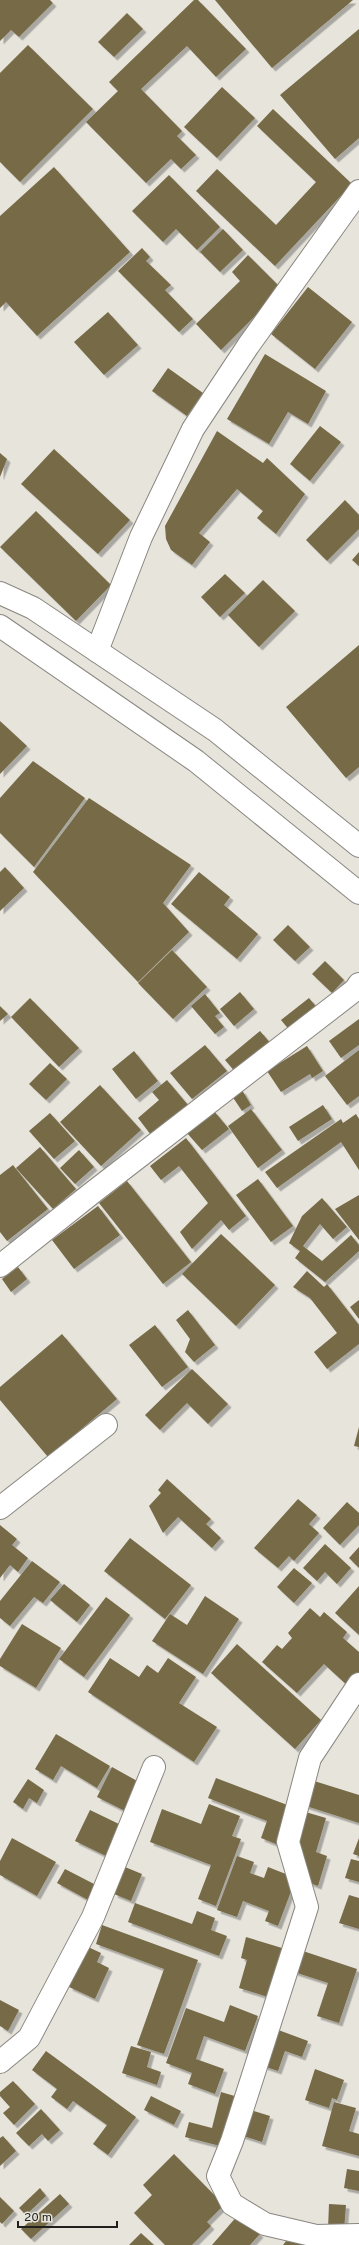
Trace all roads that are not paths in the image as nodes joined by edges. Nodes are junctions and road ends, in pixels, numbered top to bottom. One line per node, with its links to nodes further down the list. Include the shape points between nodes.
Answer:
1 (359, 191): 4 (street, via 248,346 193,429 141,537)
2 (0, 593): 4 (street, via 33,608)
3 (0, 626): 6 (street, via 196,761)
4 (97, 651): 5 (street, via 215,730)
5 (359, 846)
6 (359, 893)
7 (359, 984): 8 (street, via 355,990)
8 (0, 1266)
9 (106, 1425): 10 (street)
10 (0, 1508)
11 (359, 1684): 14 (street, via 310,1758 288,1842 307,1907 232,2141 218,2176 232,2204 265,2224 316,2236)
12 (154, 1767): 13 (street, via 93,1917 30,2038)
13 (0, 2062)
14 (359, 2235)

